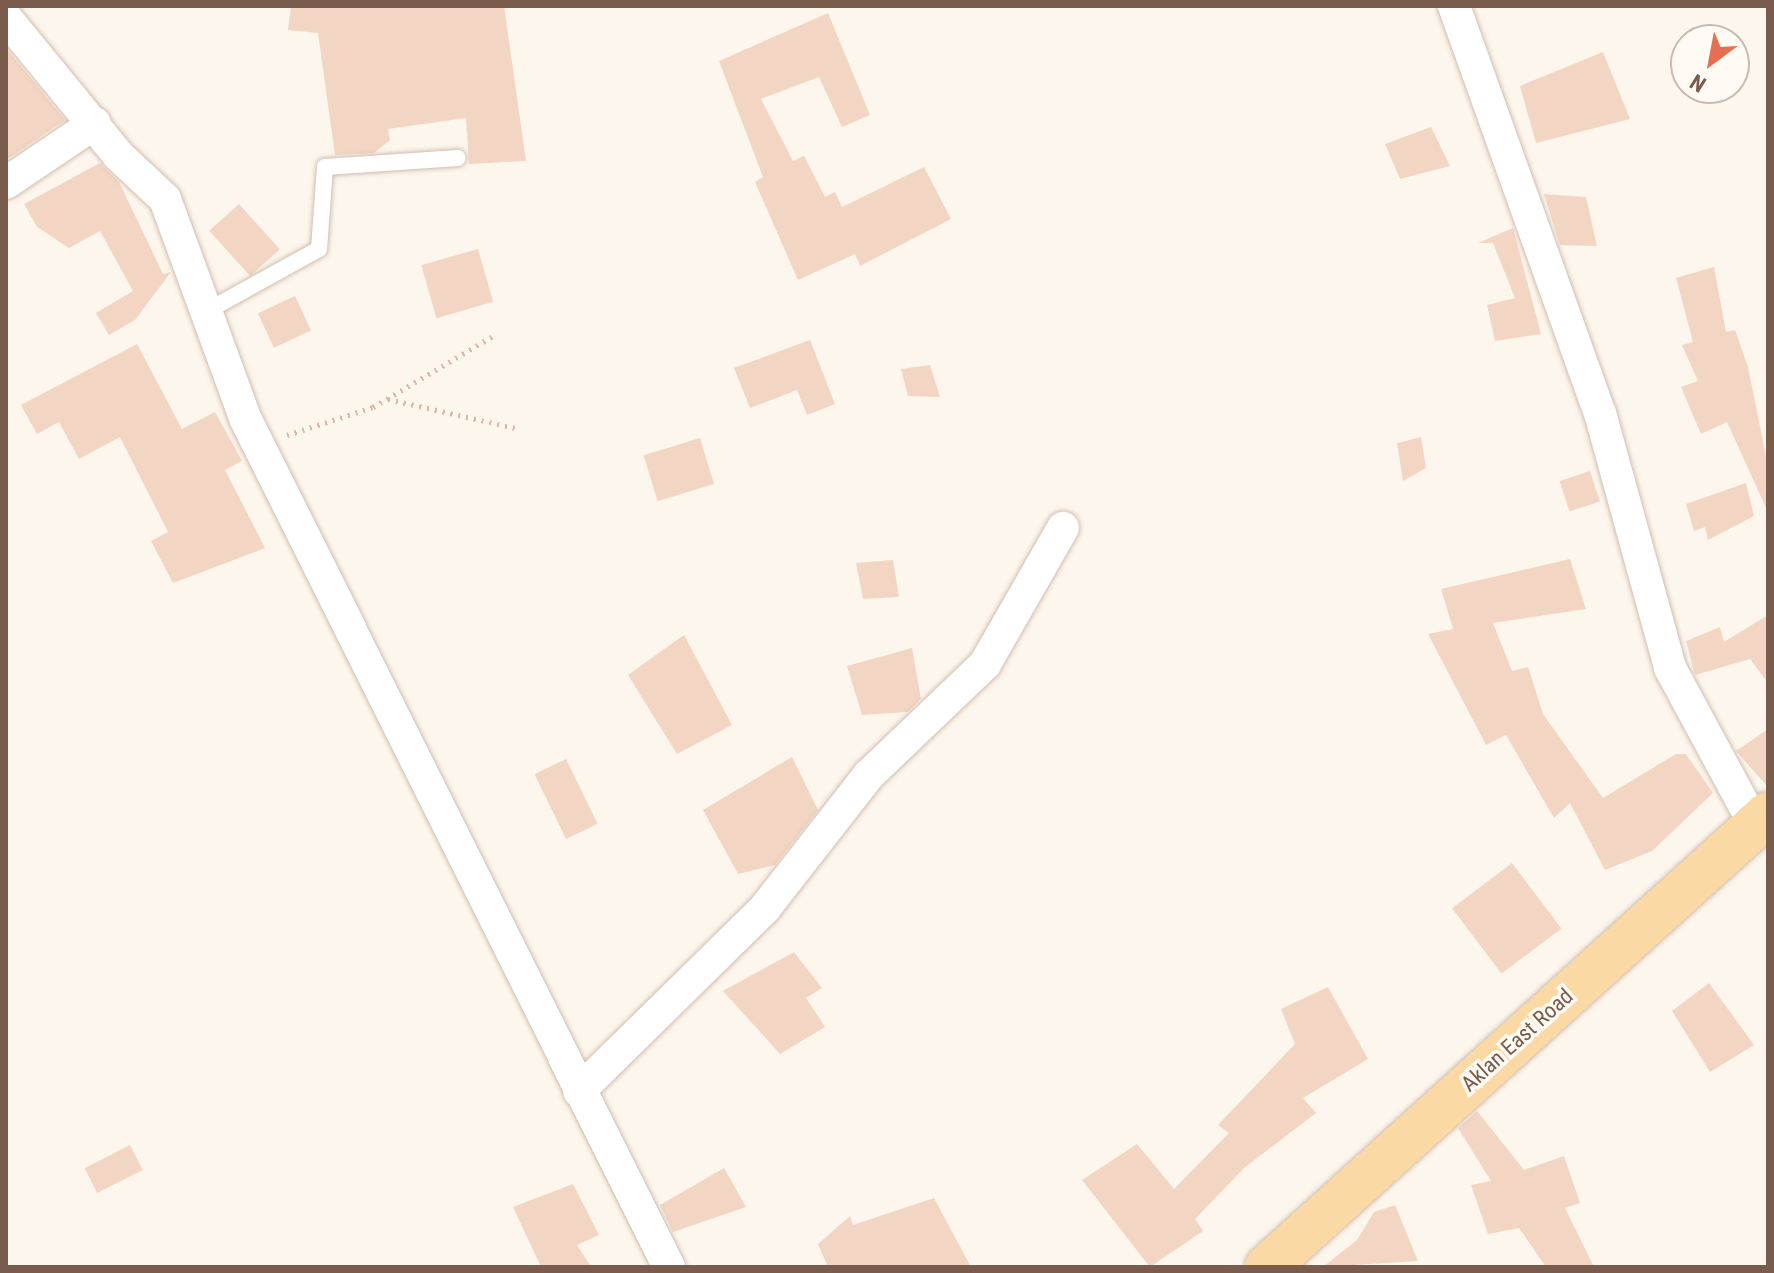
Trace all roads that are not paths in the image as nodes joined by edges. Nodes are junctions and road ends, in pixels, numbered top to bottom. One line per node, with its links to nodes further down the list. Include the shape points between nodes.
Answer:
1 (1454, 6): 8 (street, via 1600,413 1670,668)
2 (6, 18): 3 (street)
3 (95, 123): 5 (street); 6 (street, via 165,199)
4 (458, 158): 6 (lane, via 325,167 319,249)
5 (6, 183)
6 (207, 311): 9 (street, via 248,424)
7 (1063, 528): 9 (street, via 985,664 869,775 765,908)
8 (1762, 820): 11 (main road, Aklan East Road)
9 (579, 1091): 10 (street)
10 (669, 1267)
11 (1267, 1267)

